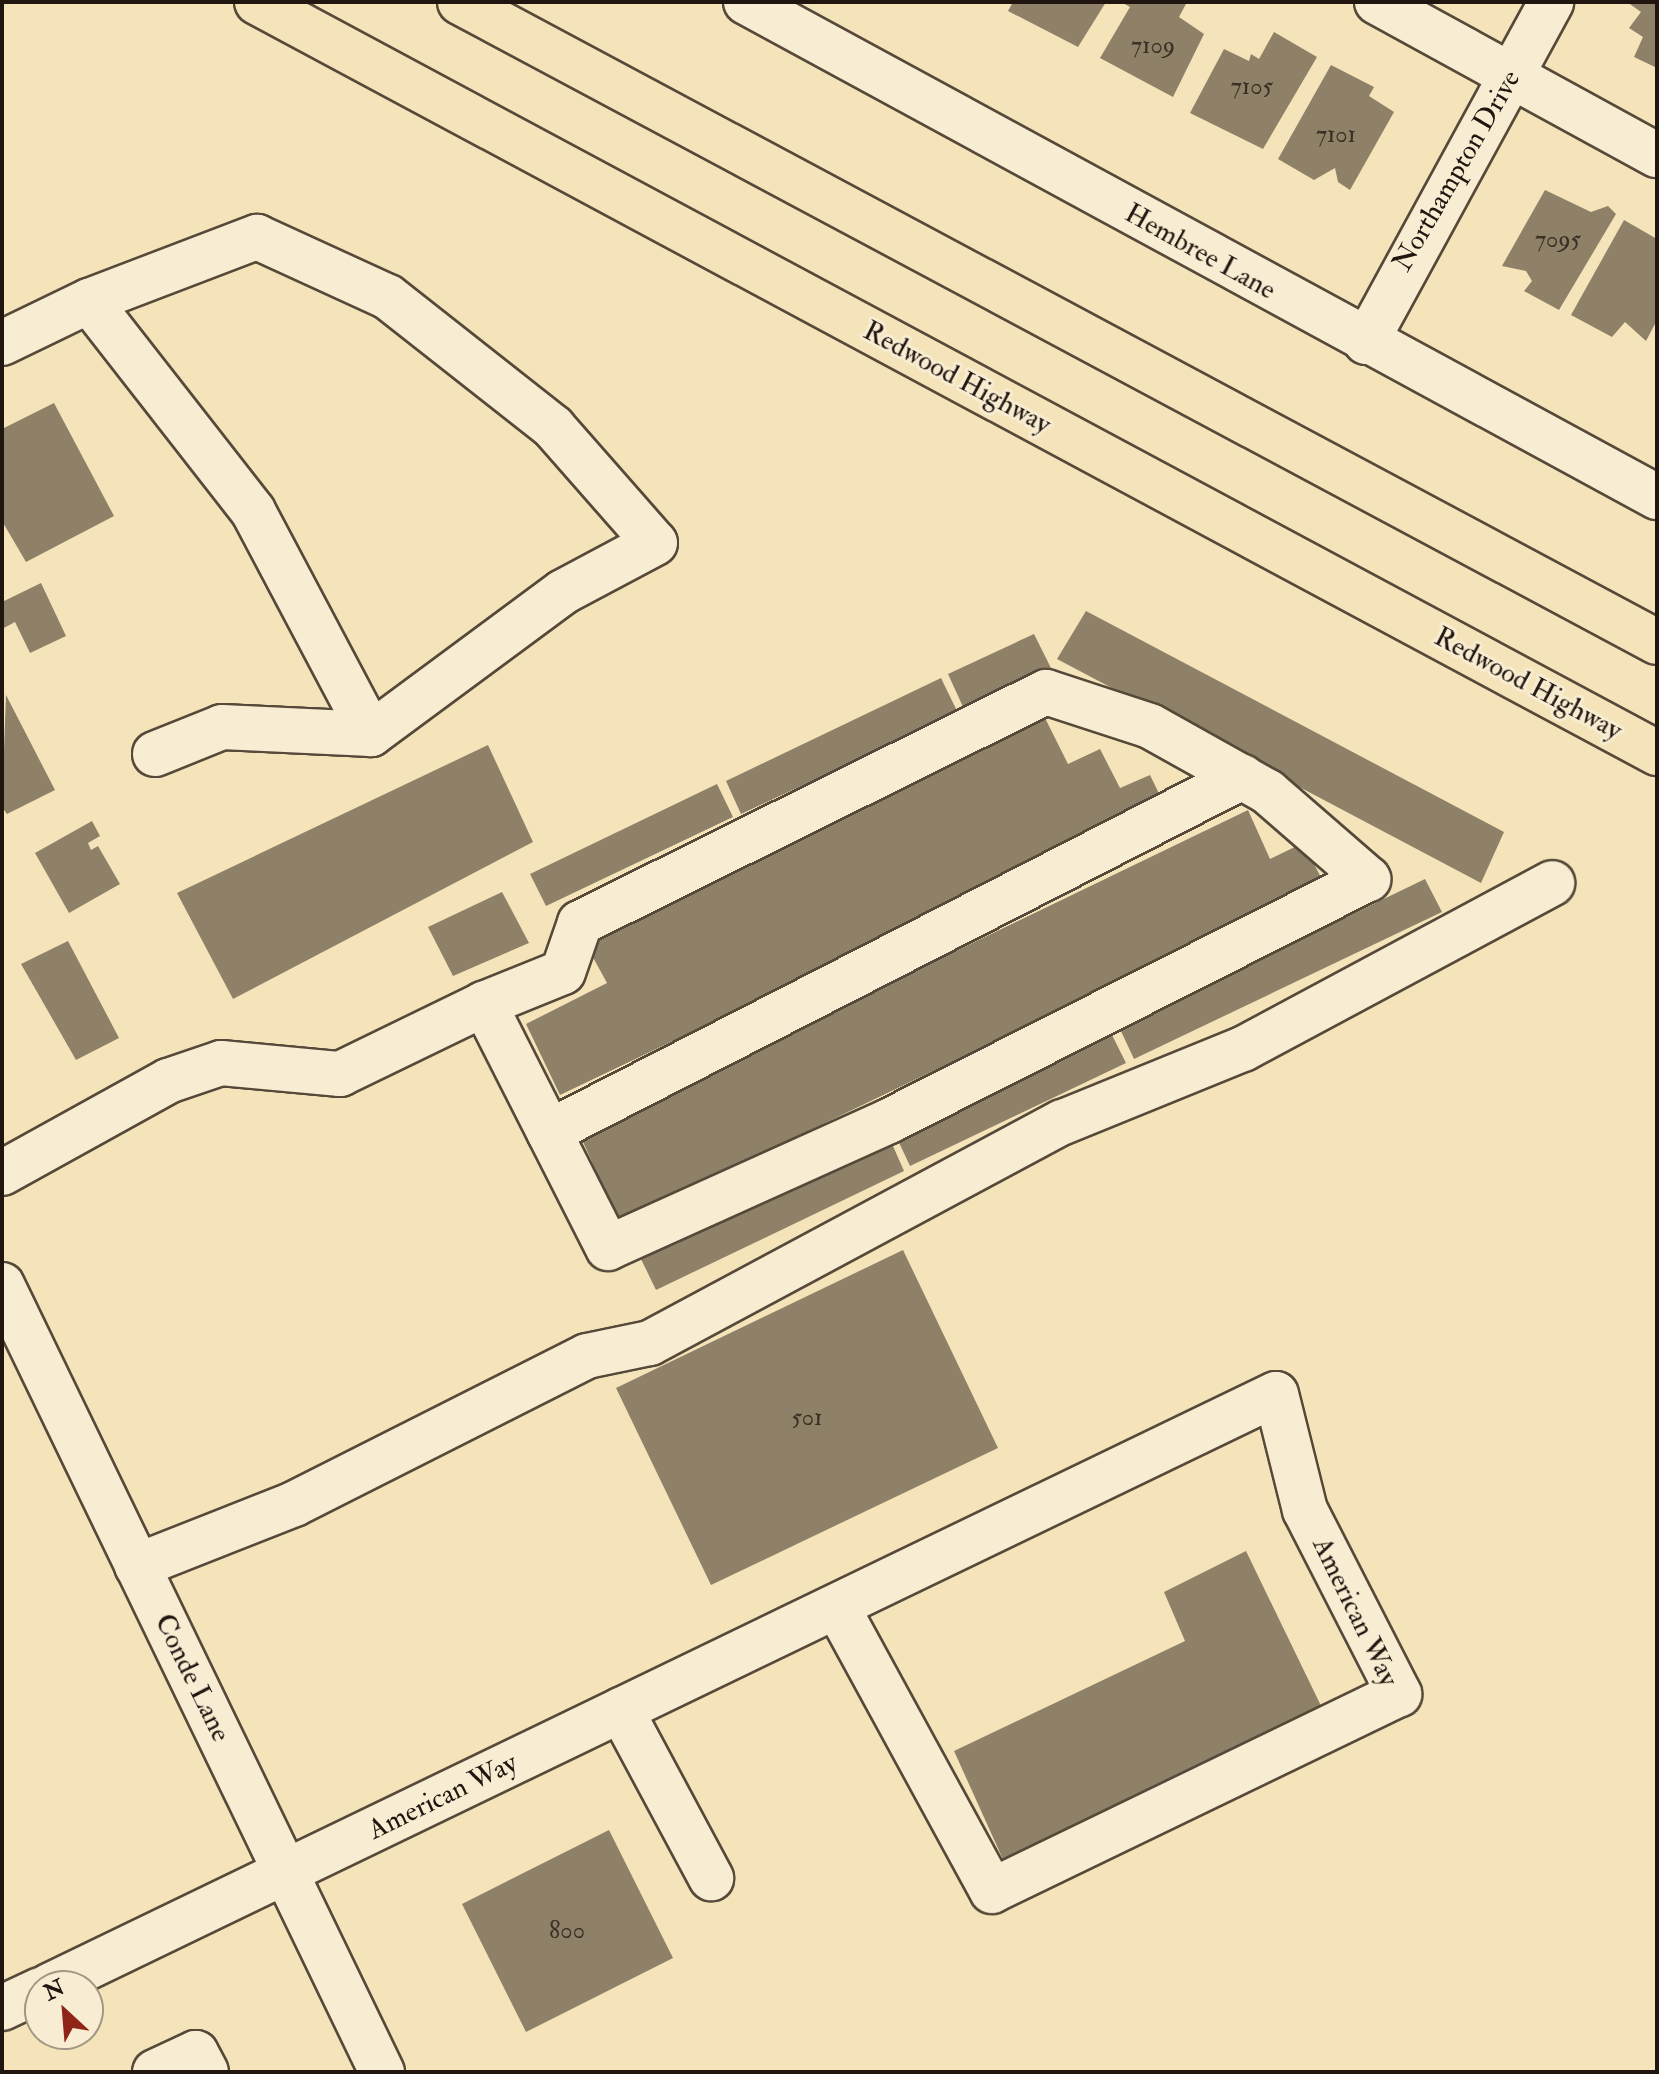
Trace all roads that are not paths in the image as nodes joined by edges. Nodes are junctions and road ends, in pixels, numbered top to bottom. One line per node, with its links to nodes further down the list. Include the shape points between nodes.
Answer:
1 (257, 2): 14 (highway, Redwood Highway)
2 (460, 2): 12 (highway)
3 (746, 2): 9 (street, Hembree Lane)
4 (1377, 2): 6 (street)
5 (1551, 2): 6 (street, Northampton Drive)
6 (1512, 75): 7 (street); 9 (street, Northampton Drive)
7 (1657, 155)
8 (89, 301): 10 (street); 13 (street, via 253,511); 13 (street, via 257,237 388,297 553,427 655,543 563,592)
9 (1366, 342): 11 (street, Hembree Lane)
10 (2, 343)
11 (1657, 497)
12 (1657, 642)
13 (371, 734): 15 (street, via 222,727)
14 (1657, 753)
15 (155, 754)
16 (1242, 777): 18 (street, via 1150,726 1046,692 580,923 563,972); 19 (street); 19 (street, via 1368,879 889,1121 608,1248)
17 (1552, 883): 22 (street, via 1243,1049 1063,1122 650,1343 587,1356 294,1504)
18 (484, 1004): 19 (street); 20 (street, via 340,1074 221,1063 168,1081)
19 (549, 1132)
20 (2, 1173)
21 (2, 1285): 22 (street, Conde Lane)
22 (137, 1566): 25 (street, Conde Lane)
23 (837, 1607): 23 (street, American Way, via 1276,1394 1305,1510 1399,1694 992,1891); 24 (street, American Way)
24 (621, 1710): 25 (street, American Way); 26 (street)
25 (286, 1873): 27 (street, American Way); 32 (street, Conde Lane)
26 (711, 1878)
27 (83, 1970)
28 (24, 1998): 29 (street)
29 (2, 2008)
30 (155, 2072): 31 (street, via 196,2053)
31 (206, 2072)
32 (382, 2072)

